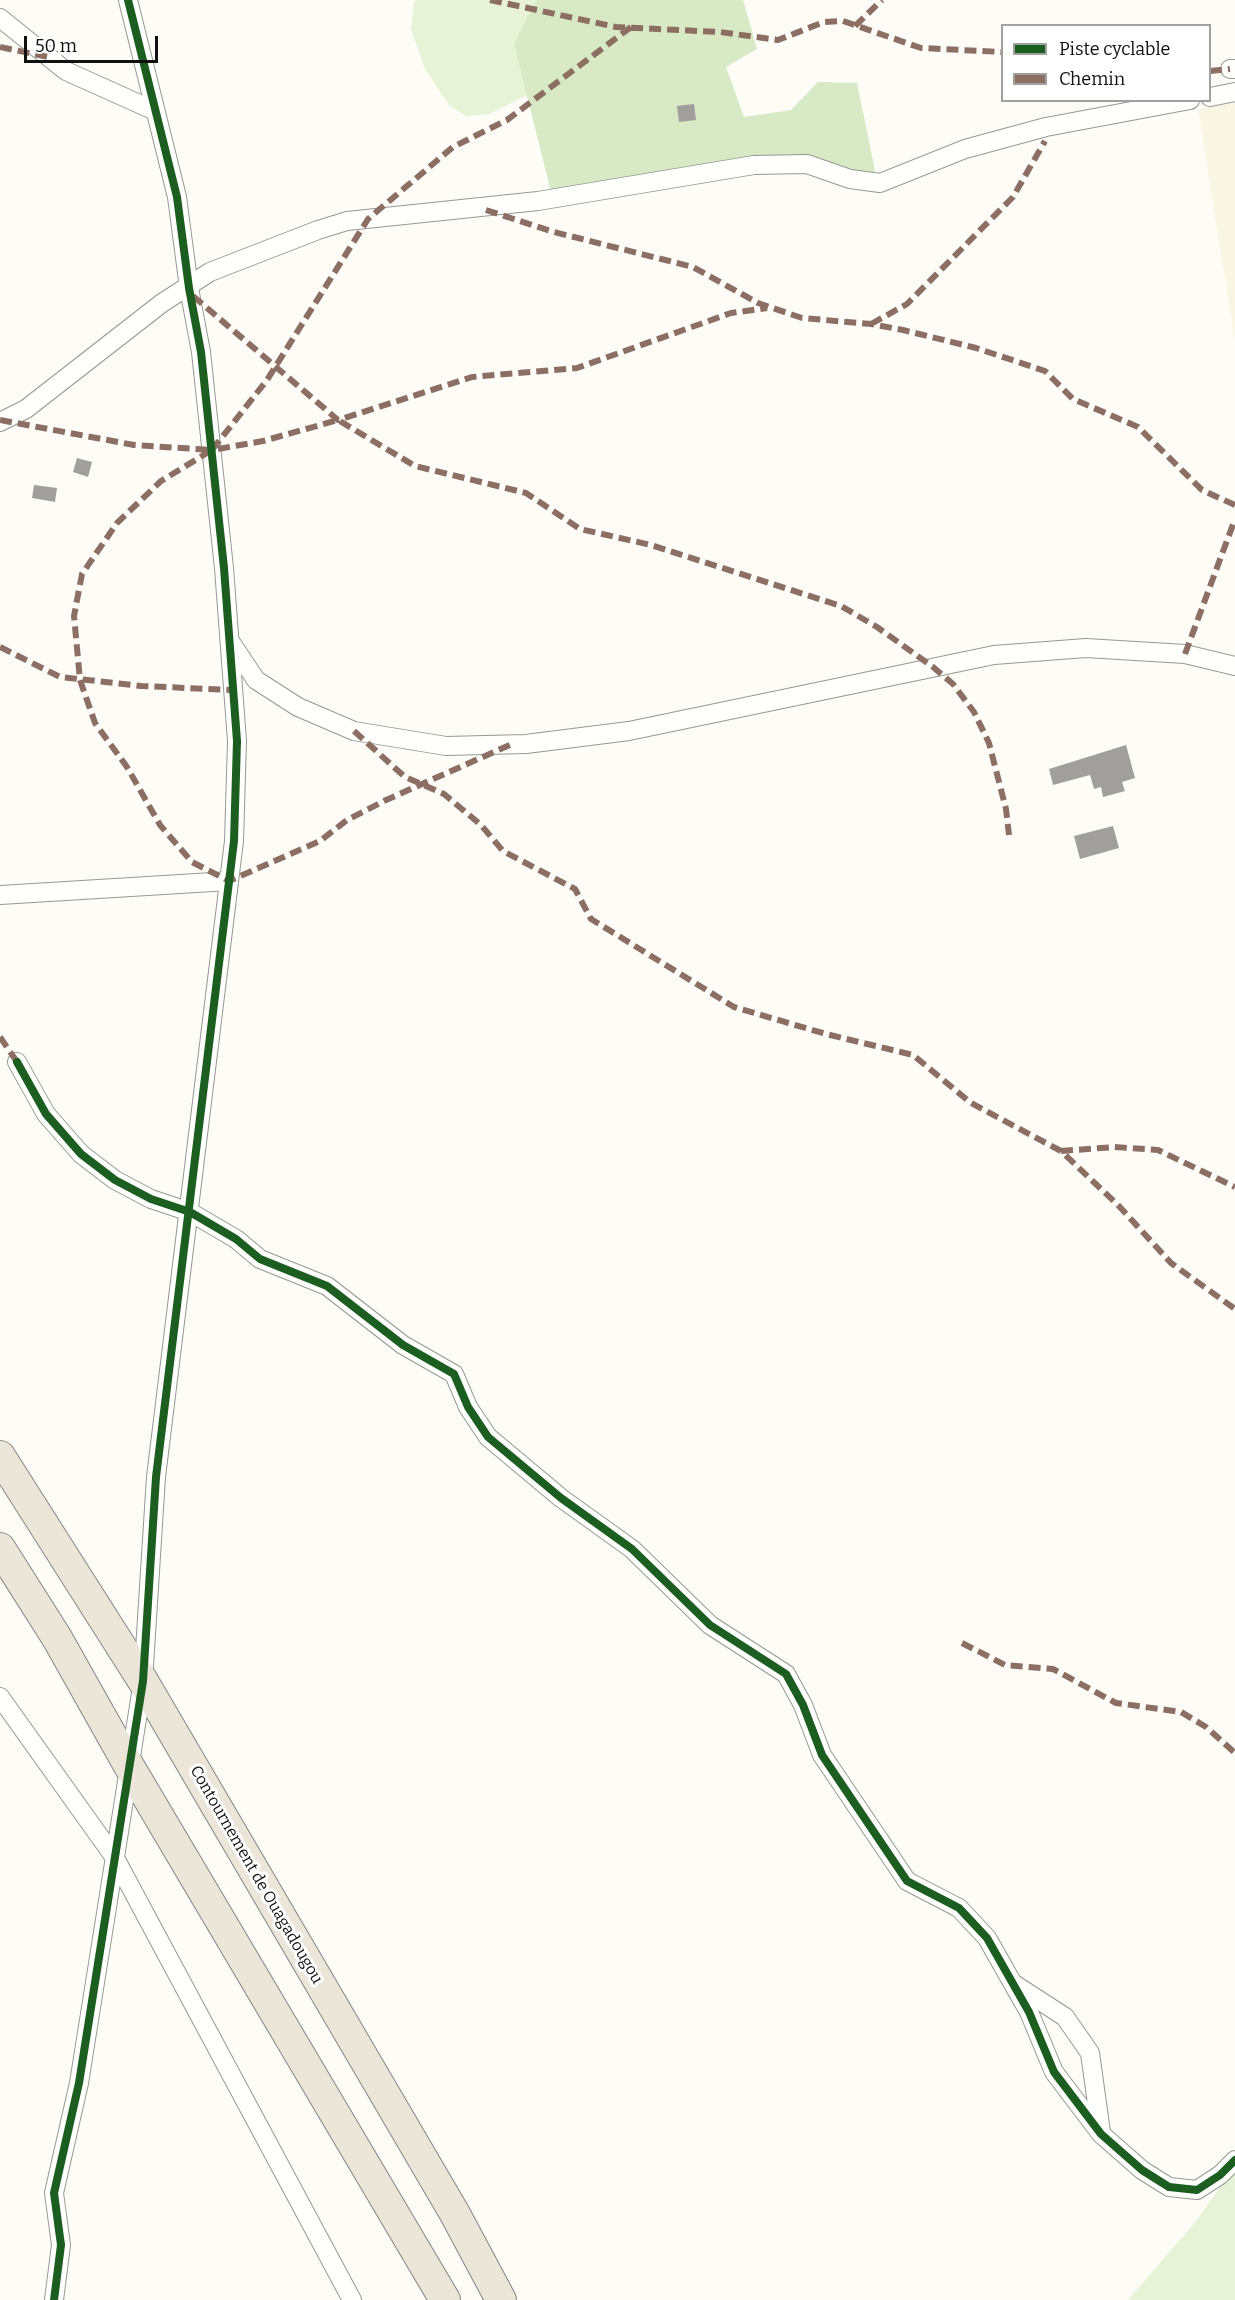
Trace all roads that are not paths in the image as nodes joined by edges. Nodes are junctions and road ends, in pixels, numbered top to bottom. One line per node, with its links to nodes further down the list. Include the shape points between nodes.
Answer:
1 (128, 0): 6 (street)
2 (0, 18): 6 (street, via 66,71)
3 (1235, 93): 4 (street)
4 (1211, 97)
5 (1180, 102): 7 (street, via 1034,130 965,149 880,183 850,179 807,164 754,165 538,201 347,221 210,272)
6 (155, 111): 7 (street, via 177,197)
7 (189, 288): 8 (street, via 162,303 26,410); 9 (street, via 201,352)
8 (0, 422)
9 (229, 640): 10 (street, via 256,680 298,706 354,731 446,746 526,744 629,731 993,655 1086,648 1185,654); 11 (street, via 237,741)
10 (1235, 666)
11 (229, 881): 12 (street); 14 (street)
12 (0, 896)
13 (17, 1062): 14 (street, via 46,1114 81,1154 116,1180 152,1199)
14 (190, 1212): 17 (street, via 156,1477); 21 (street, via 236,1239 260,1259 327,1286 403,1345 454,1374 468,1407 488,1437 561,1498 632,1549 710,1625 786,1674 822,1755 907,1881 959,1908 987,1938)
15 (0, 1456): 17 (highway, Contournement de Ouagadougou)
16 (0, 1548): 19 (highway, via 57,1638)
17 (143, 1681): 19 (street); 27 (highway, Contournement de Ouagadougou, via 455,2214)
18 (0, 1697): 20 (street)
19 (129, 1766): 20 (street); 26 (highway)
20 (115, 1858): 24 (street, via 79,2083 54,2193 61,2245); 25 (street)
21 (1012, 1983): 22 (street, via 1054,2072); 22 (street, via 1065,2016 1090,2053)
22 (1101, 2134): 23 (street, via 1142,2170 1170,2187 1197,2190)
23 (1235, 2160)
24 (54, 2300)
25 (352, 2300)
26 (444, 2300)
27 (501, 2300)

